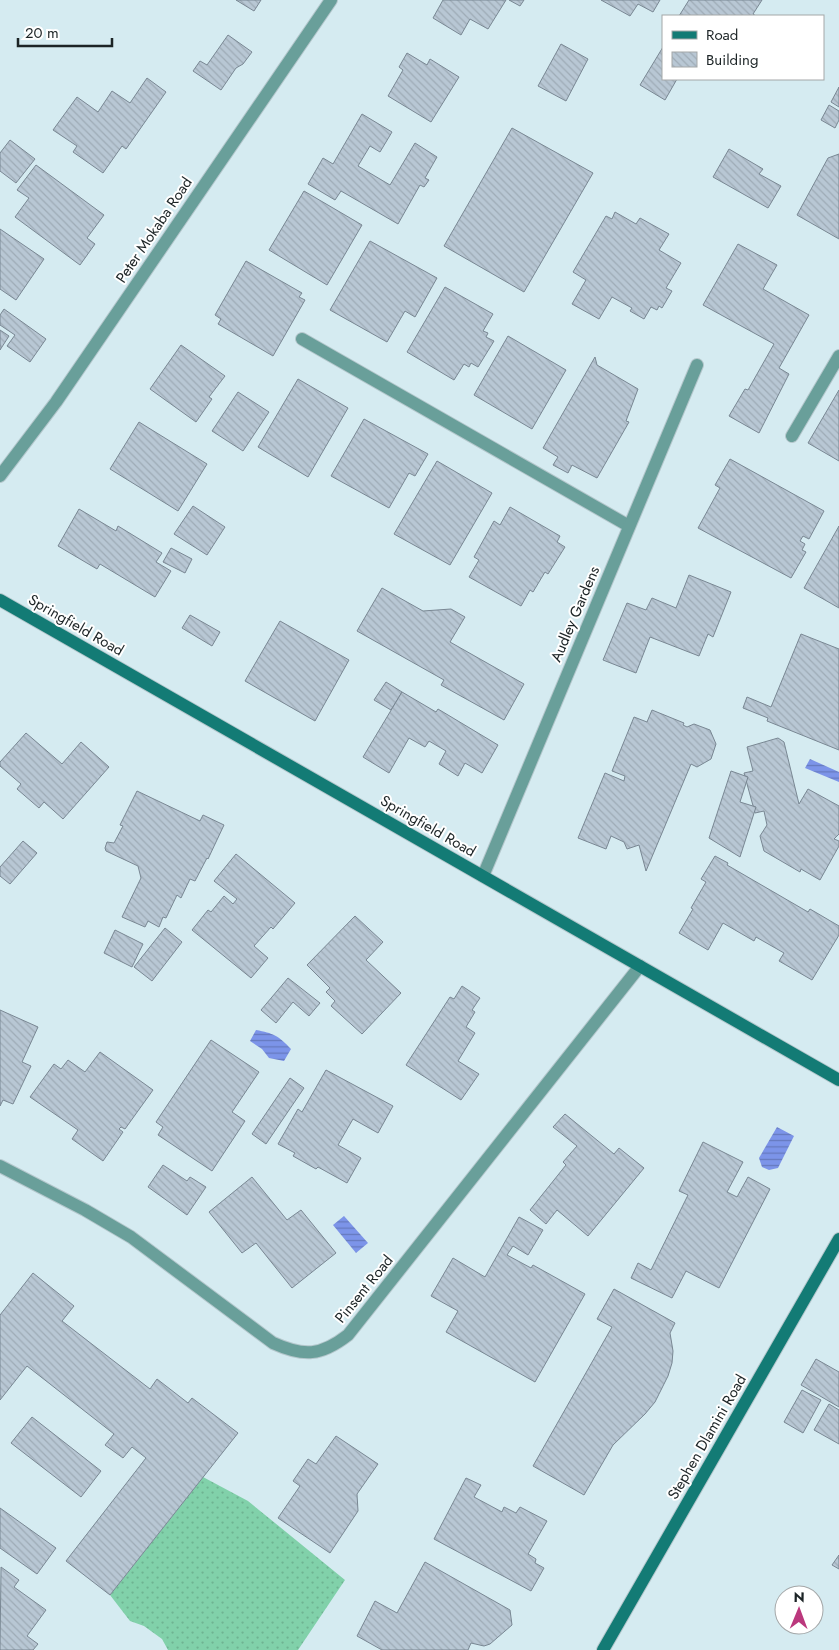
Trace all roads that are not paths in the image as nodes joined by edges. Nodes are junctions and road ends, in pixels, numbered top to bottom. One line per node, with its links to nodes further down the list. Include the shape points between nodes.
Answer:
1 (331, 0): 6 (street, Peter Mokaba Road, via 56,402)
2 (302, 339): 7 (street)
3 (839, 356): 5 (street)
4 (698, 365): 7 (street, Audley Gardens)
5 (792, 436)
6 (0, 476)
7 (629, 526): 9 (street, Audley Gardens)
8 (0, 600): 9 (street, Springfield Road)
9 (483, 876): 10 (street, Springfield Road)
10 (640, 966): 11 (street, Springfield Road); 12 (street, Pinsent Road, via 348,1335 322,1351 290,1351 274,1343 131,1237)
11 (839, 1080)
12 (0, 1166)
13 (839, 1239): 14 (street, Stephen Dlamini Road)
14 (603, 1650)

